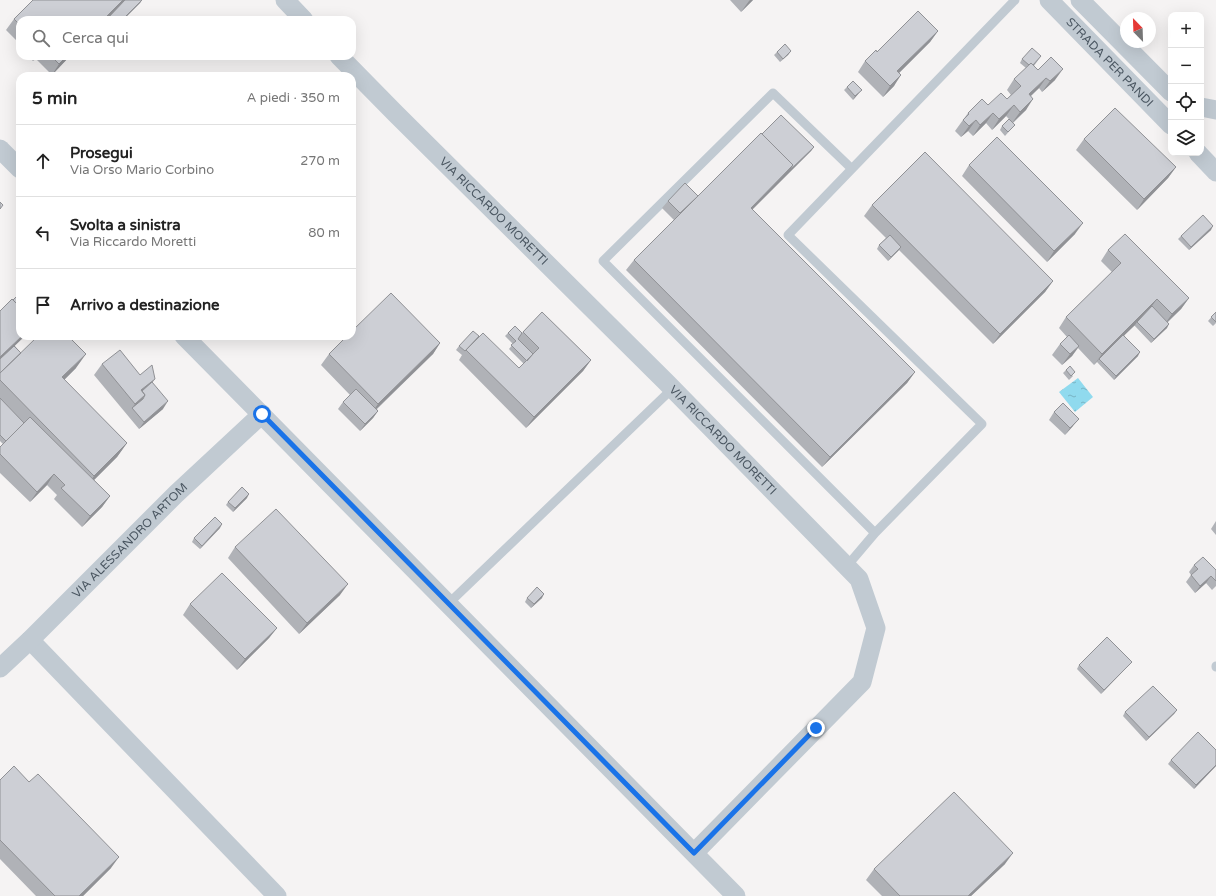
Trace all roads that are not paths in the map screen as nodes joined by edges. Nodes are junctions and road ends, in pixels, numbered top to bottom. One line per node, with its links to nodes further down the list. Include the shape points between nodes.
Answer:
1 (285, 0): 5 (street)
2 (1015, 0): 16 (lane)
3 (1049, 0): 12 (street, STRADA PER PANDI)
4 (1080, 0): 9 (street, STRADA PER PANDI)
5 (300, 16)
6 (343, 60): 7 (street, VIA RICCARDO MORETTI)
7 (355, 72)
8 (356, 73): 19 (street, VIA RICCARDO MORETTI)
9 (1168, 89)
10 (1204, 108): 11 (street)
11 (1216, 110)
12 (1168, 122)
13 (0, 149): 15 (street)
14 (1201, 156): 17 (street)
15 (16, 165)
16 (852, 169): 21 (lane, via 788,235 982,424); 21 (lane, via 773,93 603,261)
17 (1216, 172)
18 (188, 340): 20 (street)
19 (672, 389): 22 (street, VIA RICCARDO MORETTI); 23 (lane)
20 (262, 414): 23 (street); 24 (street, VIA ALESSANDRO ARTOM, via 176,494)
21 (875, 533): 22 (lane)
22 (847, 566): 26 (street, VIA RICCARDO MORETTI, via 860,579 876,628 862,682)
23 (448, 604): 26 (street)
24 (30, 640): 25 (street, VIA ALESSANDRO ARTOM); 27 (street)
25 (0, 668)
26 (694, 853): 28 (street)
27 (277, 896)
28 (736, 896)

